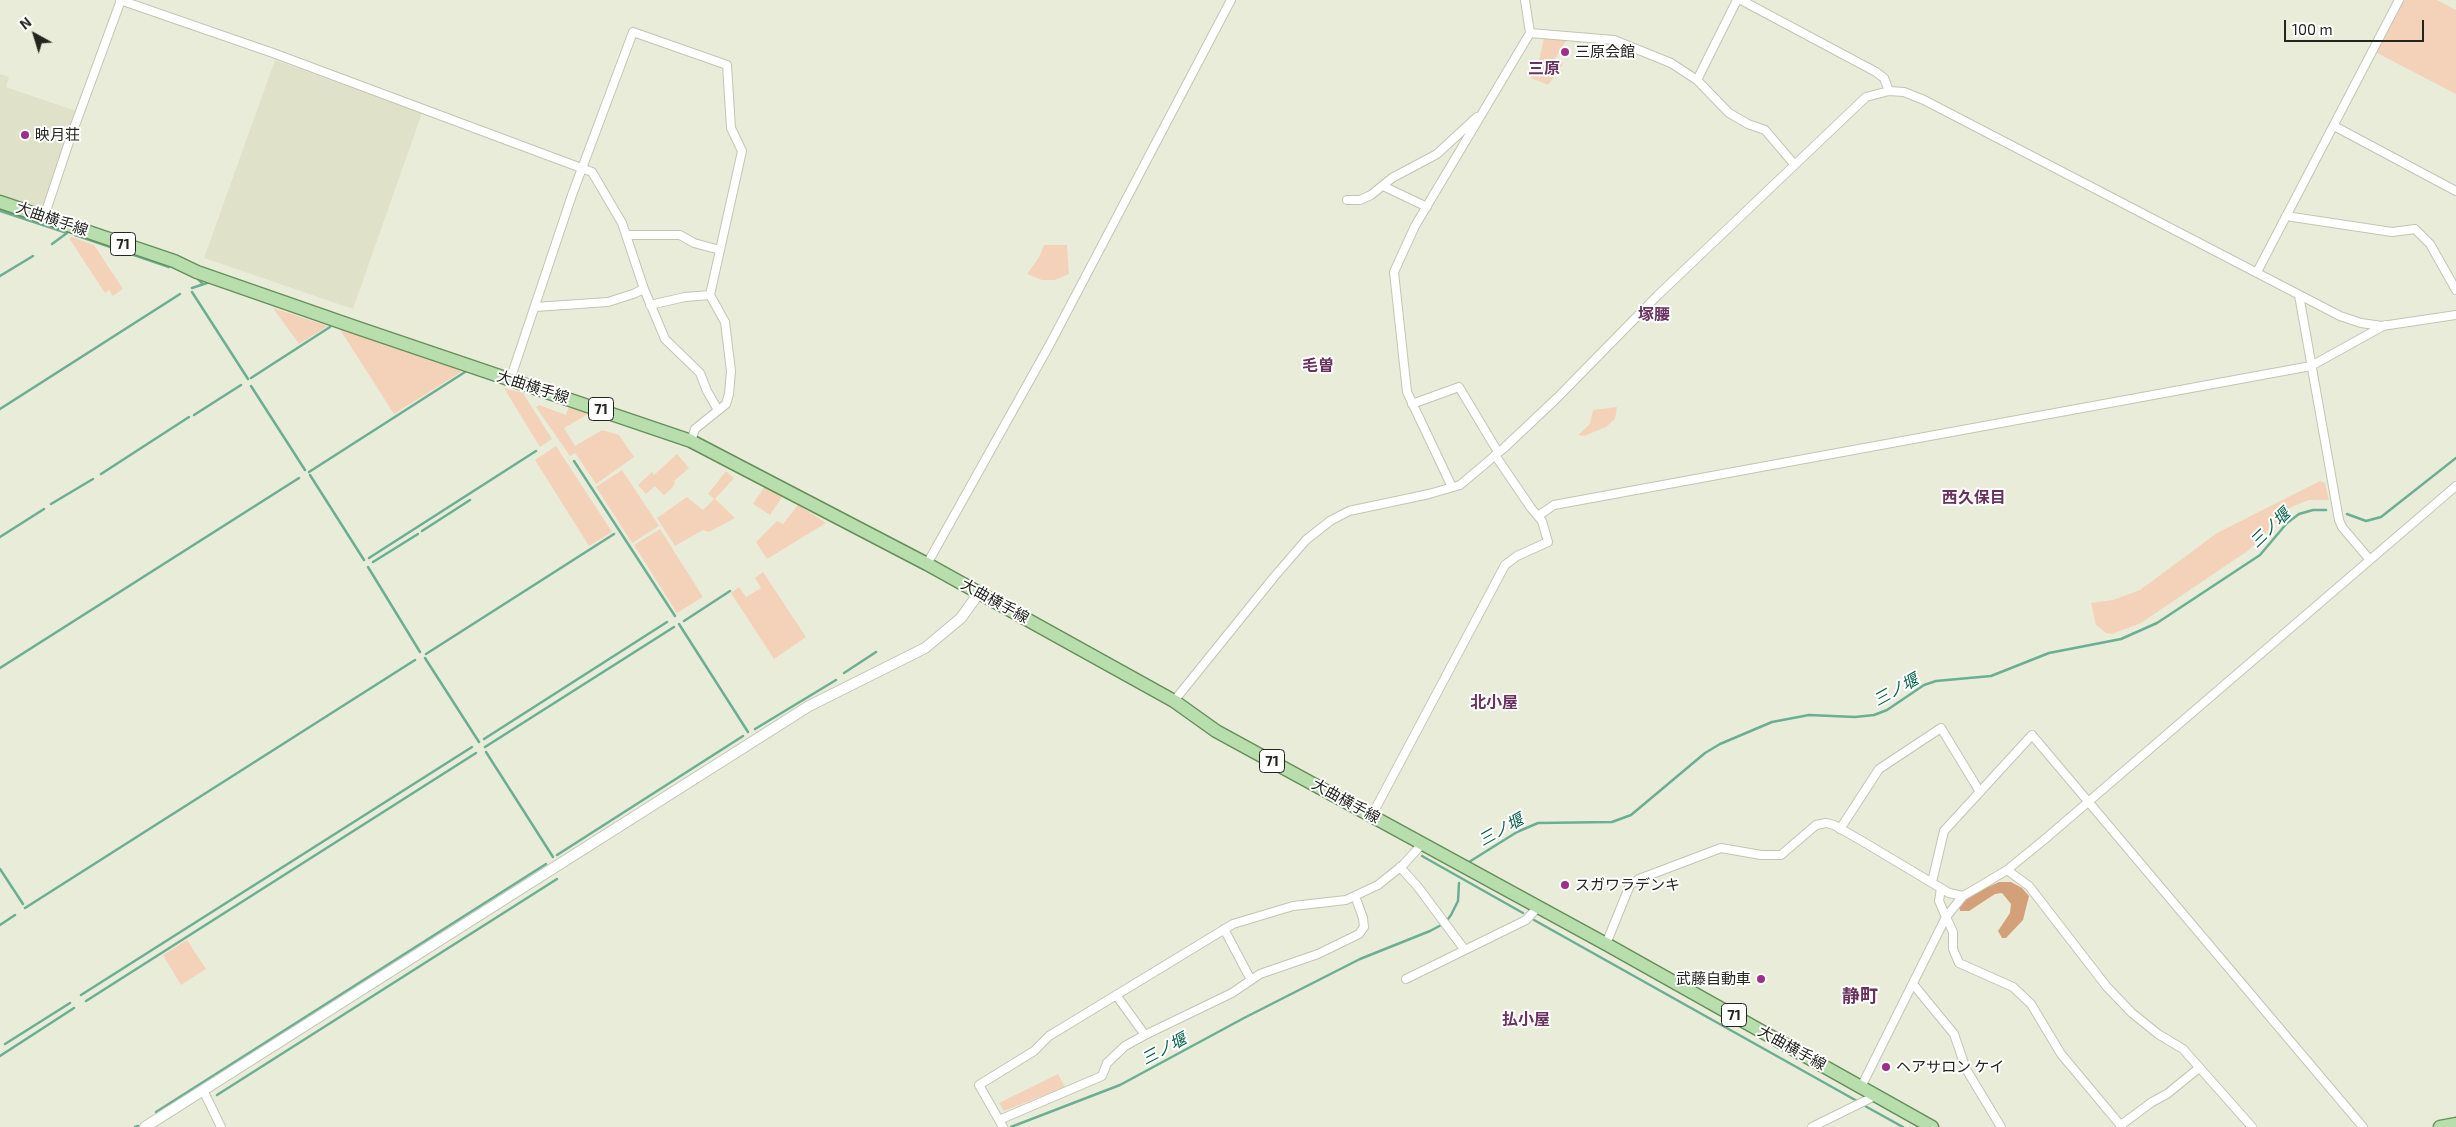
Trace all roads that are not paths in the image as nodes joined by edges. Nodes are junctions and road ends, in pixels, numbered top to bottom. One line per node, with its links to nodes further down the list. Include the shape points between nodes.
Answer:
1 (121, 0): 13 (street); 20 (street)
2 (1231, 0): 42 (street, via 1050,344)
3 (1525, 0): 7 (street)
4 (1737, 0): 8 (street)
5 (1741, 0): 9 (street, via 1876,72 1884,78)
6 (2399, 0): 11 (street)
7 (1530, 33): 8 (street, via 1614,40 1671,64); 10 (street)
8 (1697, 80): 12 (street, via 1729,113 1765,130)
9 (1889, 91): 12 (street, via 1866,97); 23 (street, via 1904,92 1924,100)
10 (1484, 110): 14 (street, via 1437,154); 18 (street)
11 (2334, 126): 15 (street); 19 (street)
12 (1794, 164): 37 (street)
13 (583, 169): 21 (street, via 592,172 609,198); 22 (street, via 633,32 728,65 731,128 742,151); 29 (street)
14 (1383, 186): 16 (street, via 1360,200); 18 (street)
15 (2456, 191)
16 (1347, 200)
17 (0, 202): 20 (main road, 大曲横手線 / 71)
18 (1427, 207): 34 (street, via 1394,272 1407,392)
19 (2286, 216): 23 (street); 25 (street, via 2392,232 2415,229 2430,244)
20 (44, 217): 33 (main road, 大曲横手線 / 71)
21 (626, 235): 22 (street, via 680,235 694,243); 24 (street)
22 (720, 250): 26 (street)
23 (2258, 272): 27 (street)
24 (644, 289): 28 (street); 29 (street, via 608,302)
25 (2456, 290)
26 (710, 295): 28 (street); 35 (street, via 725,322 730,349 729,394 726,404)
27 (2298, 295): 31 (street, via 2340,316 2361,323); 32 (street)
28 (650, 305): 35 (street, via 665,339 700,374)
29 (535, 307): 33 (street)
30 (2456, 315): 31 (street)
31 (2385, 325): 32 (street)
32 (2310, 366): 40 (street, via 1564,503 1554,505); 41 (street, via 2339,520)
33 (510, 380): 36 (main road, 大曲横手線 / 71)
34 (1412, 404): 37 (street, via 1459,387); 39 (street)
35 (718, 410): 36 (street, via 695,429)
36 (691, 441): 42 (main road, 大曲横手線 / 71)
37 (1497, 454): 39 (street, via 1460,485); 40 (street)
38 (2456, 486): 41 (street)
39 (1452, 487): 44 (street, via 1349,511 1330,521 1306,540)
40 (1538, 516): 47 (street, via 1548,542 1505,565)
41 (2370, 560): 46 (street)
42 (927, 564): 43 (main road, 大曲横手線 / 71)
43 (979, 593): 44 (main road, 大曲横手線 / 71); 68 (street, via 961,618 925,648 809,706)
44 (1174, 701): 47 (main road, 大曲横手線 / 71, via 1216,731)
45 (1980, 792): 46 (street, via 2032,735); 48 (street, via 1941,728 1879,769); 52 (street, via 1944,830)
46 (2088, 803): 51 (street); 79 (street)
47 (1372, 815): 49 (main road, 大曲横手線 / 71)
48 (1840, 829): 52 (street); 59 (street, via 1826,823 1816,825 1781,855 1761,856 1722,848 1639,879 1630,885)
49 (1422, 844): 50 (street); 56 (main road, 大曲横手線 / 71)
50 (1400, 867): 54 (street, via 1378,885); 60 (street)
51 (2006, 870): 55 (street); 66 (street, via 2028,886 2107,987 2132,1013 2183,1049)
52 (1932, 882): 53 (street)
53 (1941, 888): 55 (street); 57 (street, via 1939,900)
54 (1355, 896): 58 (street, via 1294,906); 62 (street, via 1364,928 1358,934 1318,954)
55 (1963, 896): 57 (street)
56 (1538, 907): 59 (main road, 大曲横手線 / 71); 60 (street, via 1526,920)
57 (1946, 918): 63 (street); 72 (street, via 1953,932 1953,949 1959,963 2013,987 2031,1004 2061,1054)
58 (1224, 929): 62 (street); 64 (street)
59 (1606, 944): 67 (main road, 大曲横手線 / 71)
60 (1464, 949): 61 (street)
61 (1406, 979)
62 (1251, 980): 65 (street, via 1224,997)
63 (1913, 984): 67 (street); 77 (street, via 1954,1034 1966,1069)
64 (1116, 995): 65 (street); 70 (street, via 979,1084)
65 (1145, 1035): 70 (street, via 1112,1056 1102,1076)
66 (2200, 1068): 72 (street); 78 (street)
67 (1861, 1087): 69 (main road, 大曲横手線 / 71)
68 (203, 1090): 73 (street); 74 (street)
69 (1877, 1095): 75 (street); 76 (main road, 大曲横手線 / 71)
70 (1001, 1123)
71 (2456, 1124): 80 (main road)
72 (2121, 1126)
73 (146, 1127)
74 (221, 1127)
75 (1812, 1127)
76 (1932, 1127)
77 (2001, 1127)
78 (2252, 1127)
79 (2363, 1127)
80 (2440, 1127)

